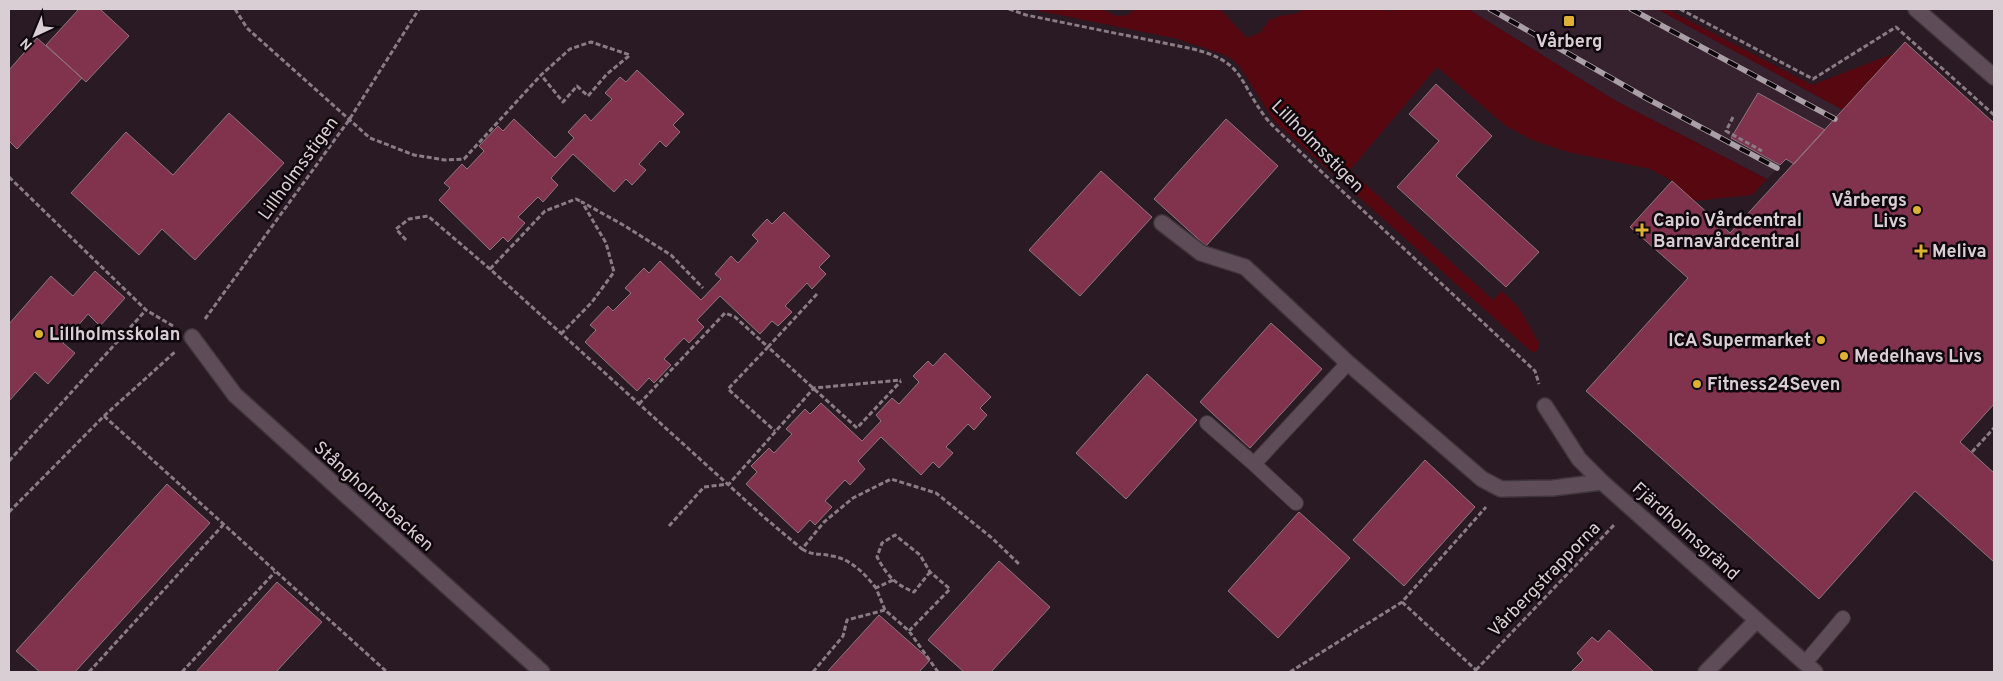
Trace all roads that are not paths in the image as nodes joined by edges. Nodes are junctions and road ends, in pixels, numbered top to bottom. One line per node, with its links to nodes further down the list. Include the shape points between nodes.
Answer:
1 (1916, 9): 2 (street)
2 (1994, 77)
3 (1162, 222): 5 (street, via 1201,253 1245,267)
4 (192, 337): 14 (street, Stångholmsbacken, via 235,395)
5 (1348, 363): 8 (lane); 9 (street, via 1482,479 1501,489 1553,488)
6 (1544, 406): 9 (street, Fjärdholmsgränd, via 1579,459)
7 (1207, 423): 8 (lane)
8 (1254, 464): 10 (lane)
9 (1602, 482): 12 (street, Fjärdholmsgränd)
10 (1296, 503)
11 (1843, 618): 13 (lane)
12 (1757, 620): 13 (street, Fjärdholmsgränd); 15 (street)
13 (1810, 668)
14 (542, 672)
15 (1706, 672)

